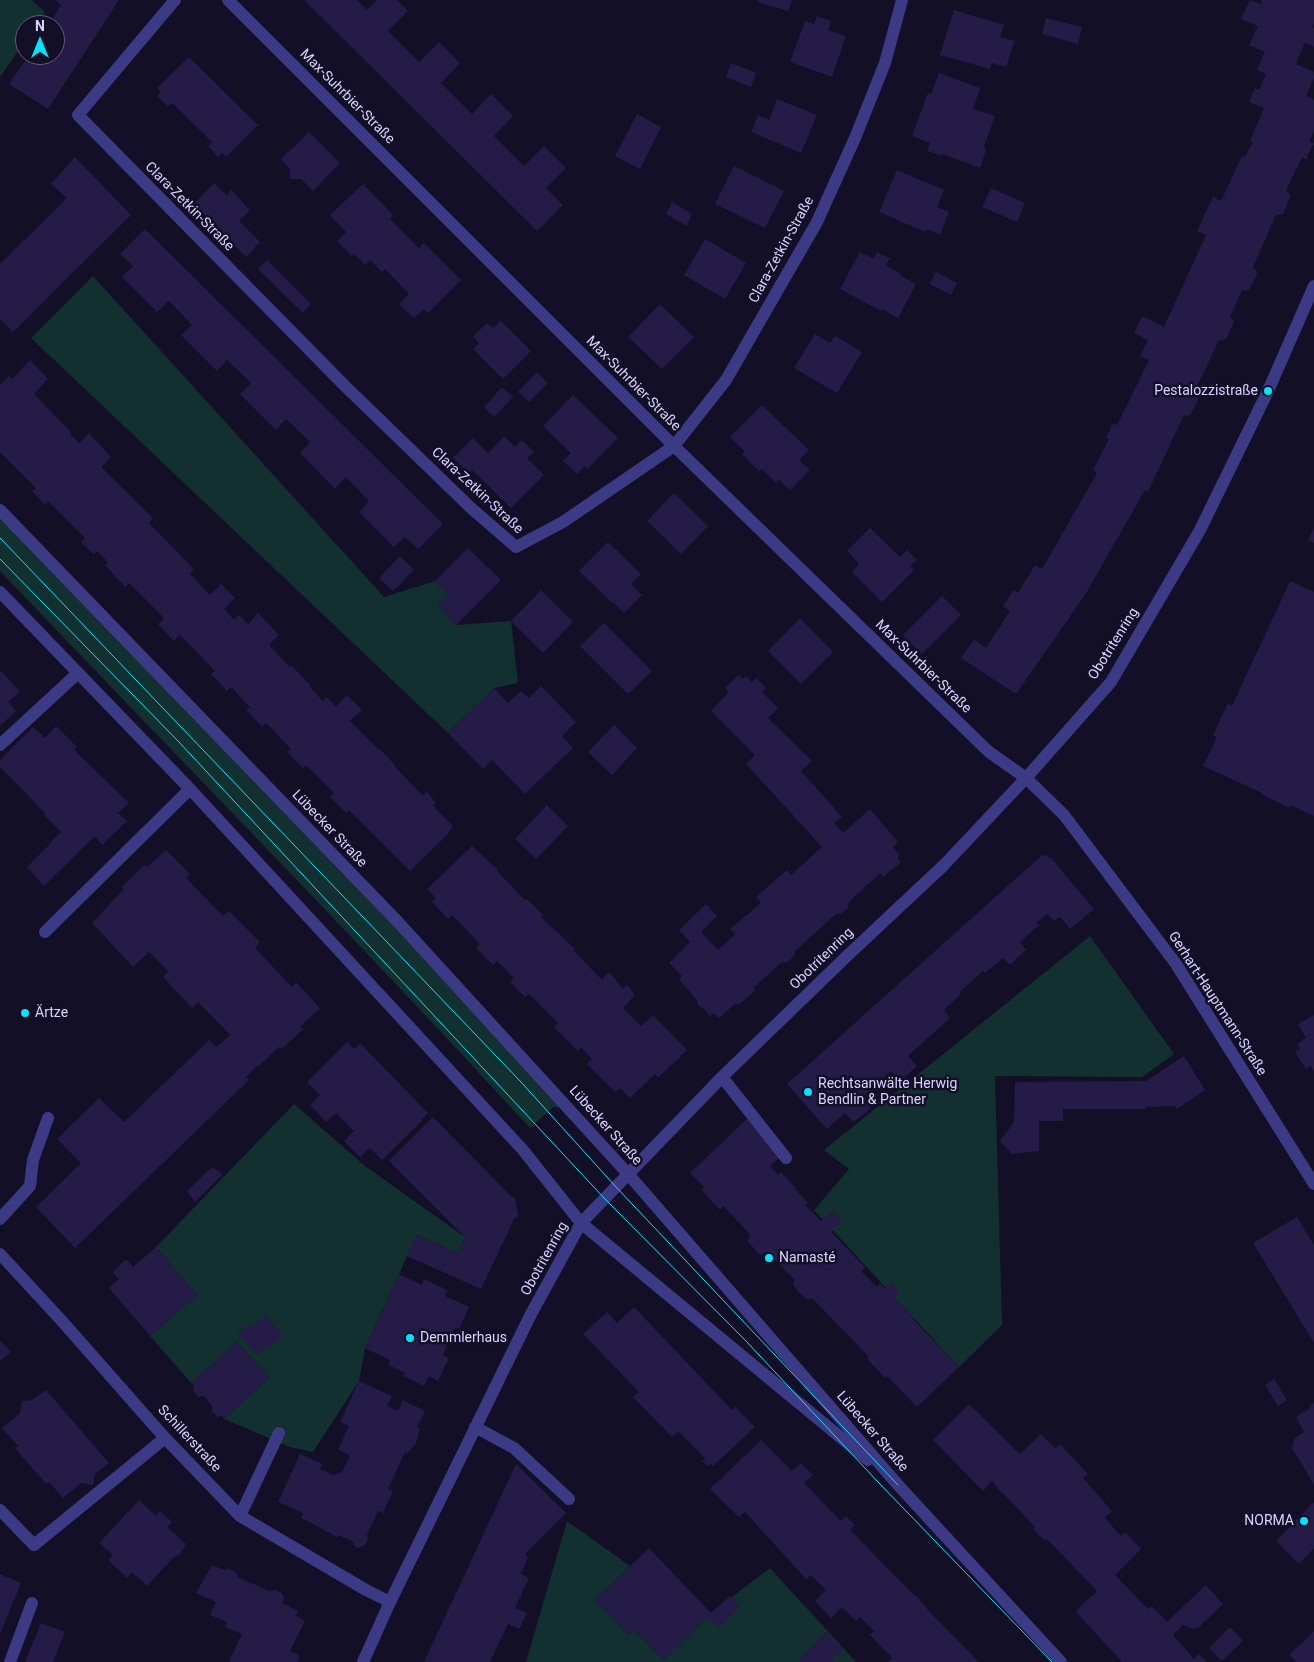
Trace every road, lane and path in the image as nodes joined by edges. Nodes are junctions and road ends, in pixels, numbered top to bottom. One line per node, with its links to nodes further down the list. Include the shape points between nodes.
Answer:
1 (175, 0): 5 (street, Clara-Zetkin-Straße, via 78,115 345,386 471,508 516,547 563,522)
2 (228, 0): 5 (street, Max-Suhrbier-Straße)
3 (902, 0): 5 (street, Clara-Zetkin-Straße, via 885,63 856,138 817,222 726,380)
4 (1314, 286): 10 (street, Obotritenring, via 1268,391 1200,530 1111,682)
5 (674, 446): 10 (street, Max-Suhrbier-Straße, via 989,752)
6 (0, 510): 16 (street, Lübecker Straße, via 398,922)
7 (0, 592): 8 (street, Lübecker Straße)
8 (78, 673): 9 (street); 11 (street, Lübecker Straße)
9 (0, 745)
10 (1026, 778): 13 (street, Obotritenring, via 944,865); 17 (street, Gerhart-Hauptmann-Straße, via 1064,815 1176,964)
11 (190, 790): 12 (street); 19 (street, Lübecker Straße, via 523,1150)
12 (45, 932)
13 (722, 1077): 15 (street); 16 (street, Obotritenring)
14 (48, 1118): 18 (street, via 33,1160 30,1186)
15 (786, 1158)
16 (629, 1175): 19 (street, Obotritenring); 24 (street, Lübecker Straße)
17 (1314, 1184)
18 (0, 1219)
19 (582, 1224): 21 (street, Obotritenring, via 531,1314); 24 (street, Lübecker Straße)
20 (0, 1254): 23 (street, Schillerstraße)
21 (475, 1427): 25 (street, via 514,1448); 28 (street, Obotritenring)
22 (279, 1433): 27 (street)
23 (165, 1438): 26 (street, via 34,1545); 27 (street, Schillerstraße)
24 (898, 1485): 32 (street)
25 (569, 1499)
26 (0, 1510)
27 (240, 1516): 28 (street, Schillerstraße)
28 (390, 1602): 31 (street, Obotritenring)
29 (32, 1603): 30 (street)
30 (10, 1662)
31 (363, 1662)
32 (1061, 1662)

